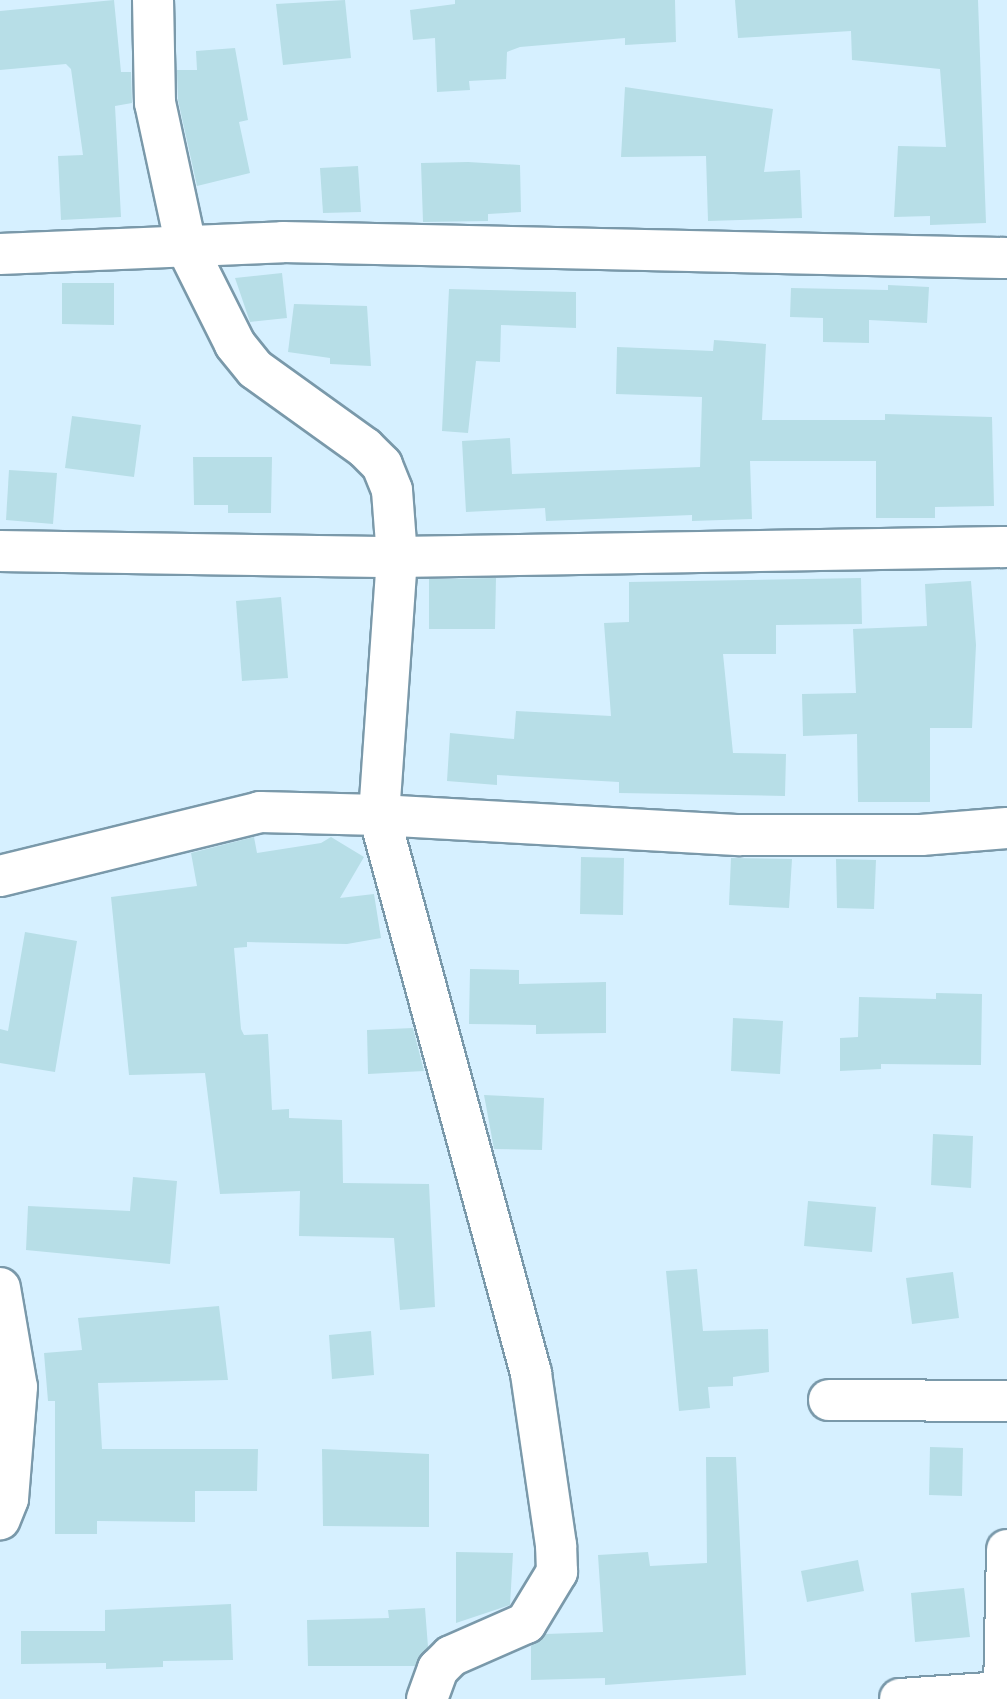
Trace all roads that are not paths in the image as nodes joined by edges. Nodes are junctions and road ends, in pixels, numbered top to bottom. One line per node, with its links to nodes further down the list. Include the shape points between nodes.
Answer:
1 (153, 0): 2 (street, via 155,103)
2 (186, 246): 3 (street); 4 (street, via 298,242); 7 (street, via 235,344 255,369 382,465 392,490)
3 (0, 254)
4 (1007, 258)
5 (1007, 547): 7 (street)
6 (0, 551): 7 (street)
7 (397, 557): 8 (street)
8 (379, 815): 9 (street, via 740,835 921,835); 10 (street, via 260,812); 17 (street, via 529,1362 556,1545 557,1572 526,1623 451,1656 438,1669)
9 (1007, 828)
10 (0, 876)
11 (0, 1288): 14 (street, via 17,1387 8,1499)
12 (829, 1400): 13 (street)
13 (1007, 1401)
14 (0, 1519)
15 (1007, 1550): 16 (street)
16 (1005, 1694): 18 (street)
17 (427, 1699)
18 (900, 1699)

